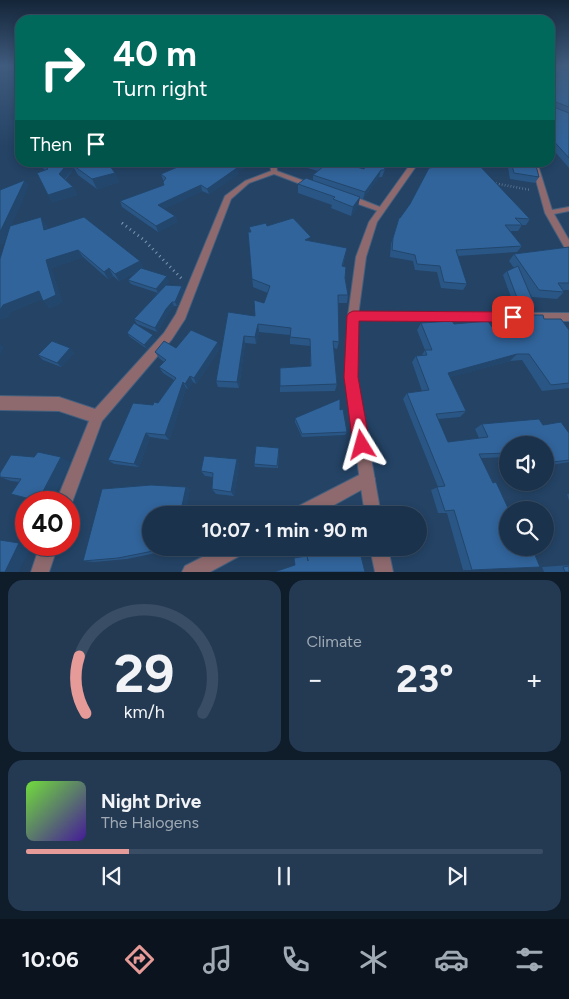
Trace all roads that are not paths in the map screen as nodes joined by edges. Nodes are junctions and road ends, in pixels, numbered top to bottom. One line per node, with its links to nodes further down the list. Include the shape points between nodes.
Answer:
1 (274, 167): 4 (street); 13 (street, via 247,182 228,198 181,316 168,336)
2 (412, 167): 6 (street)
3 (535, 167): 8 (street)
4 (319, 188)
5 (337, 194): 6 (street)
6 (381, 209): 10 (street, via 361,257)
7 (569, 209): 8 (street)
8 (549, 212): 9 (street)
9 (569, 248)
10 (353, 316): 11 (street); 14 (street, via 351,377)
11 (569, 317)
12 (0, 403): 13 (street, via 59,404)
13 (97, 417): 15 (street)
14 (367, 479): 16 (street); 17 (street)
15 (68, 491)
16 (316, 506)
17 (372, 506)
18 (45, 556): 21 (street)
19 (222, 556): 22 (street)
20 (381, 556): 23 (street)
21 (40, 572)
22 (191, 572)
23 (384, 572)

